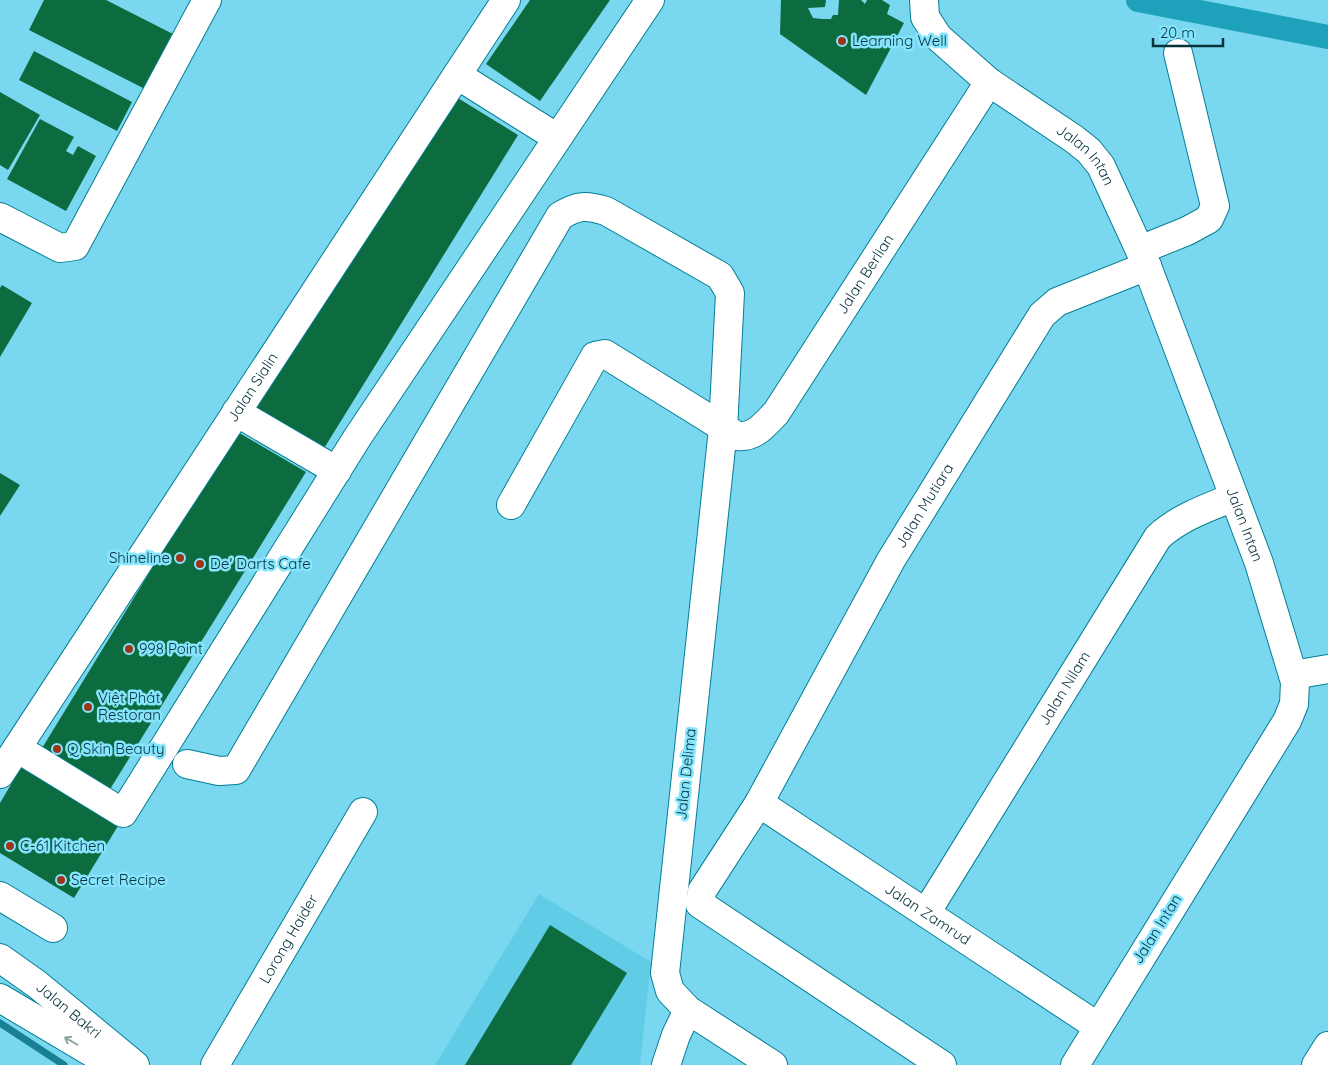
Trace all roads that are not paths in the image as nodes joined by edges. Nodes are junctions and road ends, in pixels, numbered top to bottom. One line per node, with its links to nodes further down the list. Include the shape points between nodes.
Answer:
1 (207, 0): 9 (street, via 75,246 60,248)
2 (506, 0): 6 (street, Jalan Sialin)
3 (650, 0): 8 (street)
4 (924, 0): 7 (street, Jalan Intan, via 930,27)
5 (1178, 52): 10 (street, Jalan Mutiara, via 1215,206 1209,219)
6 (457, 75): 8 (street); 11 (street, Jalan Sialin)
7 (989, 82): 10 (street, Jalan Intan, via 1089,151 1101,166); 12 (street, Jalan Berlian, via 776,413 760,430 746,437)
8 (556, 137): 13 (street)
9 (0, 217)
10 (1144, 258): 14 (street, Jalan Intan); 21 (street, Jalan Mutiara, via 1057,302 1042,314 891,560)
11 (236, 412): 13 (street); 18 (street, Jalan Sialin)
12 (723, 430): 15 (street, via 600,353 595,356); 19 (street, Jalan Delima, via 730,293 720,276 606,211 586,206 571,209 560,216 236,770 219,771); 30 (street, Jalan Delima, via 666,973 670,991)
13 (337, 471): 18 (street, via 123,813)
14 (1234, 497): 17 (street, Jalan Intan, via 1259,563); 24 (street, Jalan Nilam, via 1191,514 1158,537)
15 (512, 505)
16 (1328, 669): 17 (street)
17 (1293, 675): 31 (street, Jalan Intan, via 1294,704 1287,721)
18 (17, 748): 20 (street, Jalan Sialin)
19 (187, 764)
20 (0, 774)
21 (759, 803): 24 (street, Jalan Zamrud); 38 (street, Jalan Mutiara, via 702,891 700,904)
22 (363, 812): 35 (street, Lorong Haider)
23 (0, 896): 25 (street)
24 (926, 913): 31 (street, Jalan Zamrud)
25 (53, 928)
26 (0, 951): 28 (street)
27 (0, 958): 28 (street, Jalan Bakri)
28 (26, 977): 34 (street, Jalan Bakri)
29 (5, 998): 33 (street, Jalan Bakri, one-way to 29)
30 (688, 1010): 36 (street); 37 (street, Jalan Delima)
31 (1097, 1026): 39 (street, Jalan Intan)
32 (1328, 1046): 40 (street)
33 (113, 1065)
34 (135, 1065)
35 (214, 1065)
36 (666, 1065)
37 (773, 1065)
38 (942, 1065)
39 (1075, 1065)
40 (1316, 1065)

